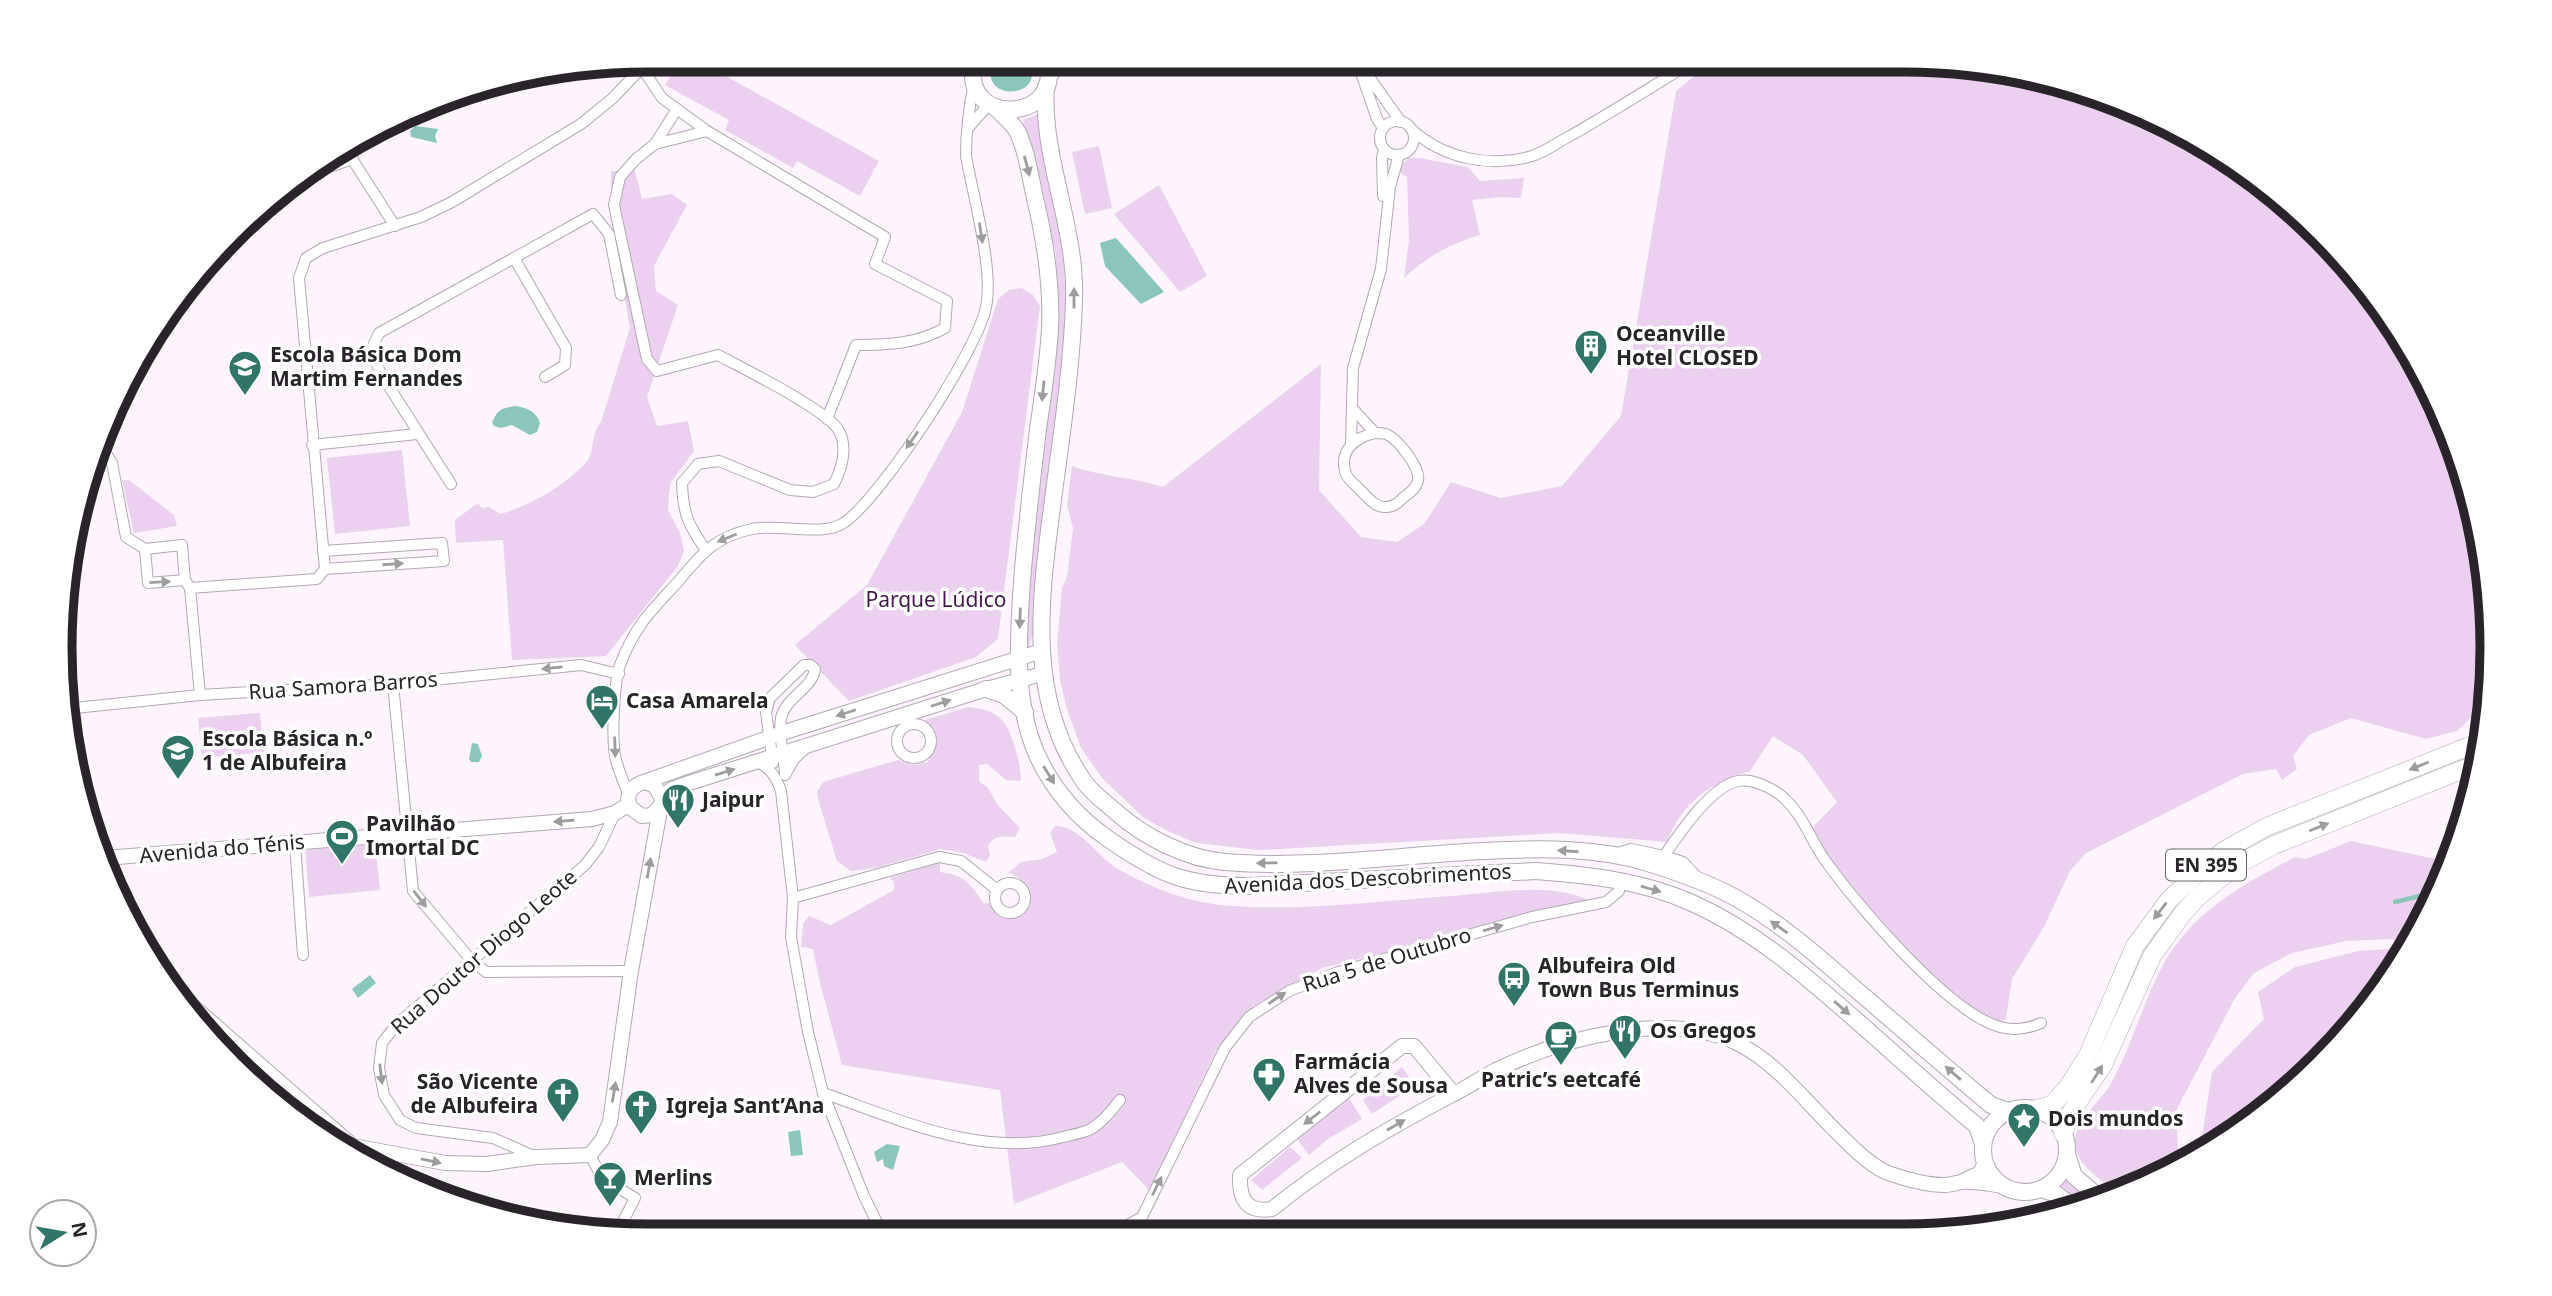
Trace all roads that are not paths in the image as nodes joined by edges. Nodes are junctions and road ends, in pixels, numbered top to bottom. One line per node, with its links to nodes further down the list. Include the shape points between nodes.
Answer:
1 (637, 72): 21 (street, via 581,124 452,202)
2 (649, 72): 10 (street, via 662,98)
3 (974, 72): 8 (main road)
4 (1361, 72): 13 (street)
5 (1366, 72): 11 (street)
6 (1676, 72): 18 (street, via 1533,156 1482,162)
7 (1047, 74): 9 (main road, via 1042,95 1026,108 1016,111); 39 (main road, Avenida dos Descobrimentos, one-way to 7, via 1042,584 1075,294 1071,247 1045,109)
8 (974, 83): 9 (main road, Avenida dos Descobrimentos); 12 (street)
9 (993, 106): 12 (street); 40 (main road, Avenida dos Descobrimentos, one-way to 40, via 1016,130 1027,163 1049,283 1050,329 1027,517)
10 (677, 109): 15 (street); 16 (street)
11 (1401, 122): 13 (street); 14 (street)
12 (969, 127): 35 (street, one-way to 35, via 968,166 985,264 987,306 962,363 866,504 843,524 814,530 752,528)
13 (1383, 128): 17 (street)
14 (1411, 129): 18 (street); 19 (street, via 1413,140)
15 (706, 131): 16 (street); 27 (street, via 885,237 875,264 947,301 944,328 935,334 894,345 856,345)
16 (655, 144): 27 (street, via 620,177 614,205 646,359 657,371 718,355)
17 (1384, 150): 19 (street); 23 (street)
18 (1449, 152): 19 (street, via 1417,149)
19 (1402, 154): 23 (street, via 1390,187)
20 (350, 155): 21 (street)
21 (395, 226): 31 (street, via 323,248 306,258 299,278)
22 (514, 258): 24 (street, via 593,214 609,234); 25 (street, via 566,348 565,365); 28 (street, via 379,333 371,350)
23 (1381, 269): 26 (street, via 1353,368)
24 (621, 295)
25 (545, 377)
26 (1354, 410): 29 (street); 30 (street)
27 (827, 419): 35 (street, via 839,430 843,467 834,484 813,492 790,490 719,461 698,464 682,483 682,506)
28 (417, 433): 31 (street); 33 (street)
29 (1375, 433): 30 (street); 30 (street, via 1394,440 1416,467 1419,478 1415,488 1395,505 1375,505 1346,476 1345,454)
30 (1351, 444)
31 (312, 445): 36 (street)
32 (106, 453): 34 (street, via 113,463 125,537)
33 (451, 484)
34 (145, 549): 38 (street, one-way to 38, via 148,583); 38 (street, via 181,545)
35 (705, 549): 41 (street, via 641,624)
36 (323, 551): 37 (street); 37 (street, one-way to 36, via 444,561 442,543)
37 (324, 569): 38 (street, via 317,579)
38 (187, 584): 46 (street)
39 (1042, 651): 40 (street); 42 (main road, Avenida dos Descobrimentos)
40 (1020, 657): 43 (main road, Avenida dos Descobrimentos); 49 (street, one-way to 49)
41 (619, 674): 44 (street, Rua Samora Barros, one-way to 44, via 581,665); 57 (street, one-way to 57, via 615,757)
42 (1042, 674): 43 (street); 62 (main road, Avenida dos Descobrimentos, one-way to 42, via 1531,848 1251,863 1218,862 1187,853 1133,827 1087,786 1060,740)
43 (1020, 680): 45 (street); 48 (main road, Avenida dos Descobrimentos)
44 (393, 684): 46 (street, Rua Samora Barros); 60 (street)
45 (986, 689): 48 (main road, via 1004,695); 51 (street, one-way to 45)
46 (200, 695): 47 (street, Rua Samora Barros)
47 (75, 708)
48 (1025, 712): 81 (main road, Avenida dos Descobrimentos, one-way to 81, via 1039,759 1069,807 1141,863 1175,878 1248,887 1536,871 1629,883 1690,902 1731,922 1794,965 1977,1126)
49 (775, 731): 49 (street, via 788,704 814,676 810,665 804,665 770,698 766,712); 52 (street); 56 (street)
50 (2471, 745): 77 (main road, EN 395, one-way to 77, via 2266,827 2206,865 2169,900 2136,946 2088,1055 2068,1087 2052,1105)
51 (807, 747): 52 (street); 55 (street)
52 (778, 756): 53 (street); 55 (street)
53 (757, 762): 55 (street); 58 (street, one-way to 53, via 675,788)
54 (2467, 768): 80 (main road, EN 395, one-way to 54, via 2071,1112 2103,1065 2152,956 2199,896 2235,866 2274,845)
55 (780, 774): 68 (street)
56 (645, 782): 57 (street, via 633,787); 58 (street, via 655,786)
57 (629, 799): 58 (street, via 634,812 642,816 656,813); 59 (street, Avenida do Ténis)
58 (661, 801): 71 (street, one-way to 58)
59 (615, 813): 60 (street, Avenida do Ténis, one-way to 60, via 592,819); 70 (street, Rua Doutor Diogo Leote, via 585,865)
60 (408, 834): 61 (street, Avenida do Ténis); 70 (street, one-way to 70, via 413,891)
61 (295, 843): 64 (street, Avenida do Ténis); 69 (street)
62 (1610, 856): 63 (street, via 1631,849); 65 (main road, Avenida dos Descobrimentos, via 1642,861)
63 (1664, 856): 65 (street, via 1683,862); 73 (street, via 1718,790 1741,780 1754,782 1786,800 1826,862 1860,903 1949,996 1996,1026 2028,1028)
64 (112, 857)
65 (1704, 884): 78 (main road, Avenida dos Descobrimentos, one-way to 65, via 1991,1105 1812,951 1735,898)
66 (997, 890): 68 (street, via 961,861 939,857)
67 (1619, 891): 94 (street, Rua 5 de Outubro, one-way to 67, via 1142,1217 1225,1048 1249,1017 1289,990 1338,972 1532,917 1606,902)
68 (793, 898): 74 (street, via 791,937)
69 (303, 955)
70 (472, 961): 71 (street, via 486,972); 85 (street, Rua Doutor Diogo Leote, one-way to 85, via 397,1024 382,1043 379,1068 384,1095 400,1120 416,1128 494,1138)
71 (631, 971): 84 (street, one-way to 71, via 610,1122)
72 (208, 1020): 79 (street, one-way to 79)
73 (2041, 1023)
74 (822, 1093): 76 (street, via 931,1132 994,1142 1044,1142 1089,1130); 93 (street)
75 (1454, 1094): 75 (street, one-way to 75, via 1414,1046 1402,1046 1240,1175 1239,1189 1246,1204 1258,1211 1272,1209 1342,1157); 87 (street, via 1497,1070 1600,1035 1660,1028 1700,1032 1734,1042 1764,1059 1861,1156 1887,1172 1946,1185)
76 (1120, 1100)
77 (2037, 1110): 78 (main road); 80 (main road, via 2053,1118)
78 (2008, 1111): 81 (main road, via 1991,1124)
79 (334, 1131)
80 (2063, 1133): 83 (main road)
81 (1983, 1144): 86 (main road)
82 (361, 1148): 85 (street, one-way to 85, via 445,1164)
83 (2067, 1154): 89 (main road, via 2059,1175); 90 (main road, via 2074,1176)
84 (590, 1155): 85 (street); 92 (street, via 601,1178 635,1198)
85 (536, 1157)
86 (1985, 1163): 87 (street, via 1976,1176); 88 (main road)
87 (1962, 1182): 88 (street)
88 (2003, 1186): 89 (main road, via 2015,1191)
89 (2041, 1189): 91 (main road)
90 (2093, 1192)
91 (2065, 1201)
92 (622, 1223)
93 (878, 1224)
94 (1130, 1224)

